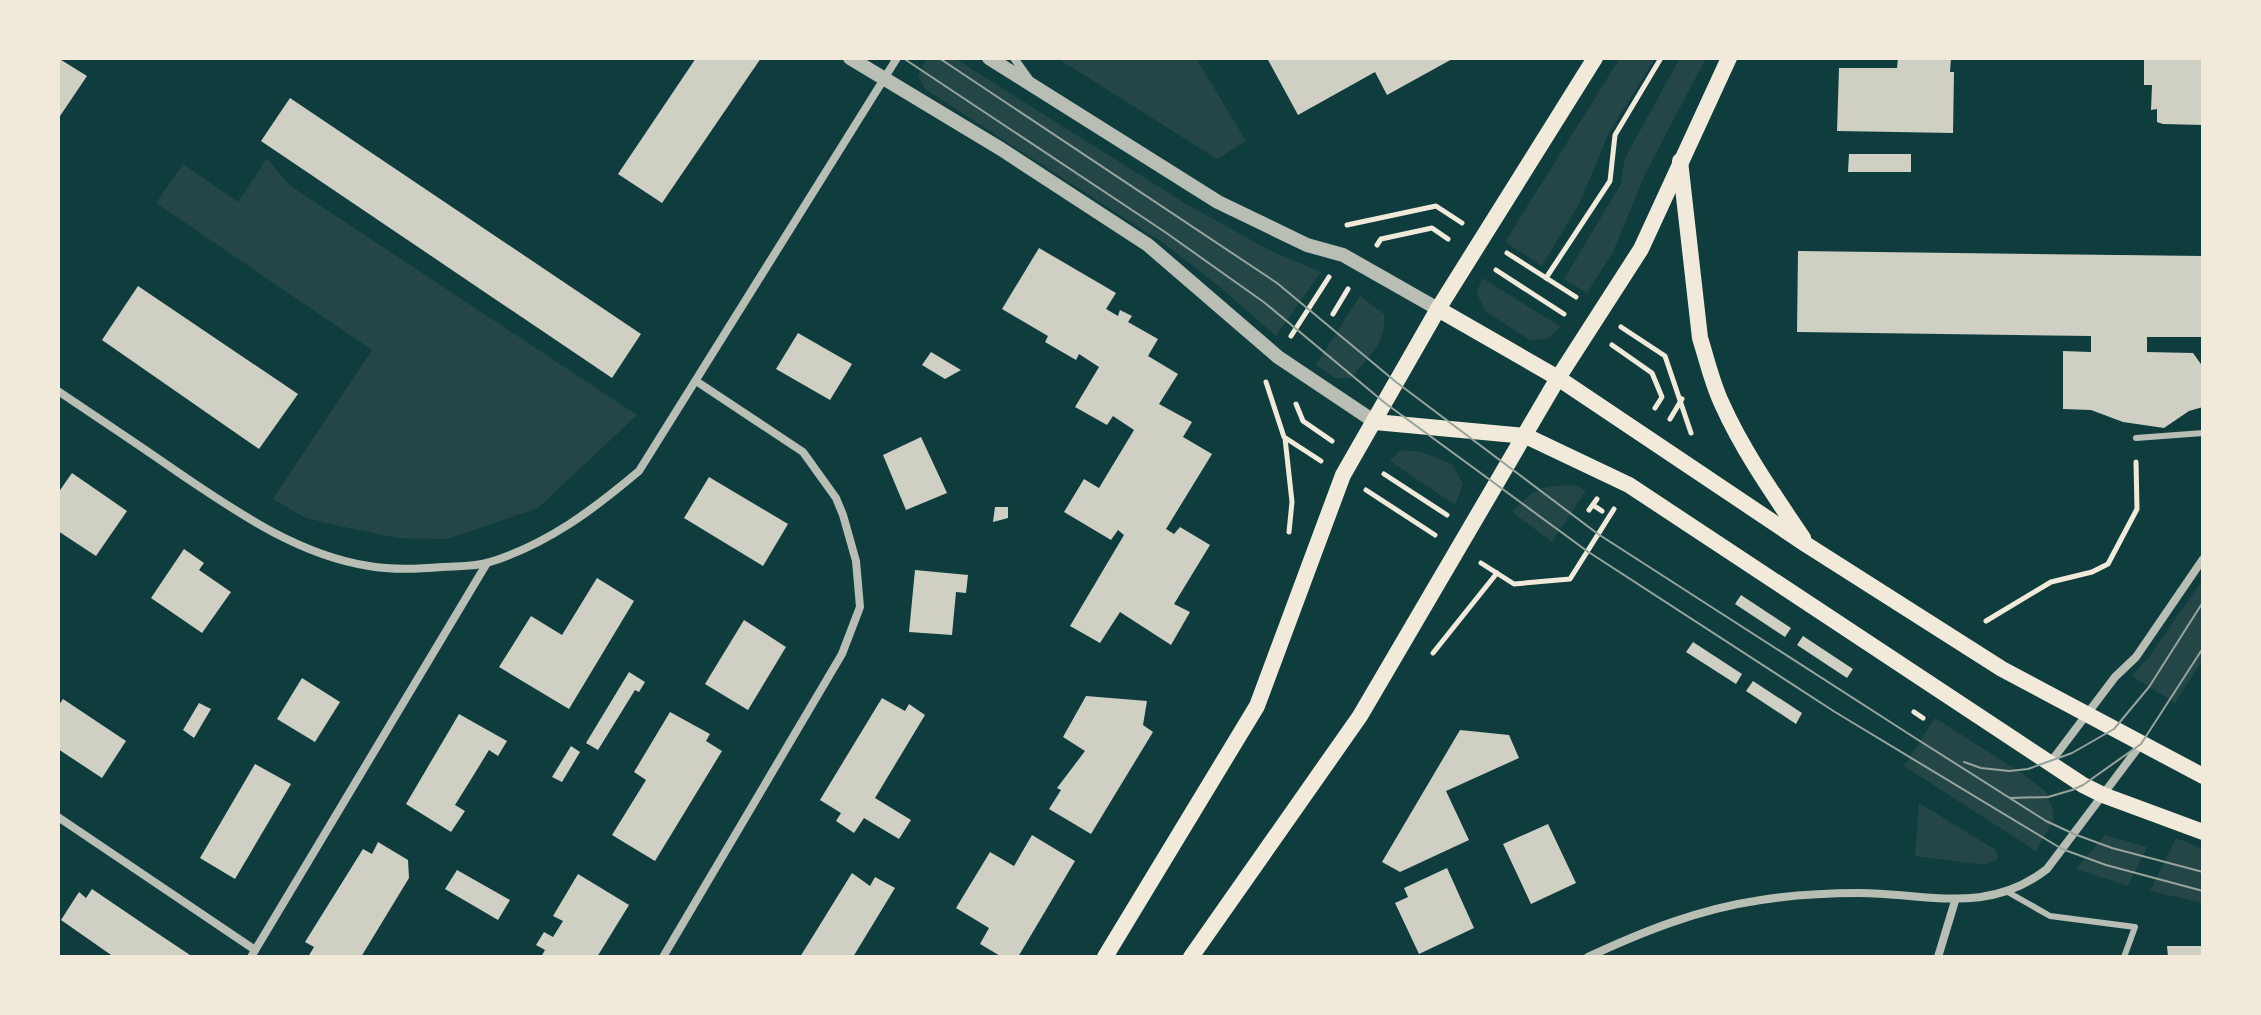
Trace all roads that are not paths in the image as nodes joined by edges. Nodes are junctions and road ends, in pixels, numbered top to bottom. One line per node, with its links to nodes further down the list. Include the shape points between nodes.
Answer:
1 (850, 58): 7 (street)
2 (897, 58): 7 (street)
3 (989, 58): 8 (street)
4 (1014, 58): 8 (street)
5 (1595, 58): 10 (main road)
6 (1729, 58): 9 (main road)
7 (884, 80): 12 (street); 14 (street, via 1148,245 1278,357)
8 (1034, 87): 10 (street, via 1218,202 1307,245 1343,255)
9 (1680, 159): 11 (main road, via 1641,249); 18 (main road, via 1700,338 1708,366 1722,404)
10 (1438, 309): 11 (main road); 14 (main road)
11 (1558, 378): 16 (main road); 18 (main road)
12 (696, 381): 20 (street, via 639,471 560,532); 31 (street, via 803,452 821,474 851,538 860,607 835,666)
13 (58, 391): 20 (street, via 232,508 311,550 369,566)
14 (1375, 422): 16 (main road); 32 (main road, via 1343,475 1257,706)
15 (2203, 433): 17 (lane)
16 (1526, 436): 23 (main road, via 1629,485); 33 (main road, via 1360,716)
17 (2136, 438)
18 (1807, 545): 21 (main road, via 2002,669)
19 (2203, 559): 21 (street, via 2136,657)
20 (487, 563): 30 (street)
21 (2086, 713): 22 (main road); 23 (street)
22 (2141, 744): 24 (main road); 25 (street)
23 (2050, 763): 25 (main road)
24 (2203, 776)
25 (2103, 795): 27 (main road); 28 (street, via 2047,869)
26 (58, 817): 30 (street)
27 (2203, 832)
28 (2005, 891): 29 (street); 36 (lane, via 2050,916 2135,927)
29 (1955, 901): 34 (street, via 1861,893 1760,900 1702,911); 35 (street)
30 (253, 953)
31 (663, 957)
32 (1105, 957)
33 (1191, 957)
34 (1588, 957)
35 (1938, 957)
36 (2124, 957)

